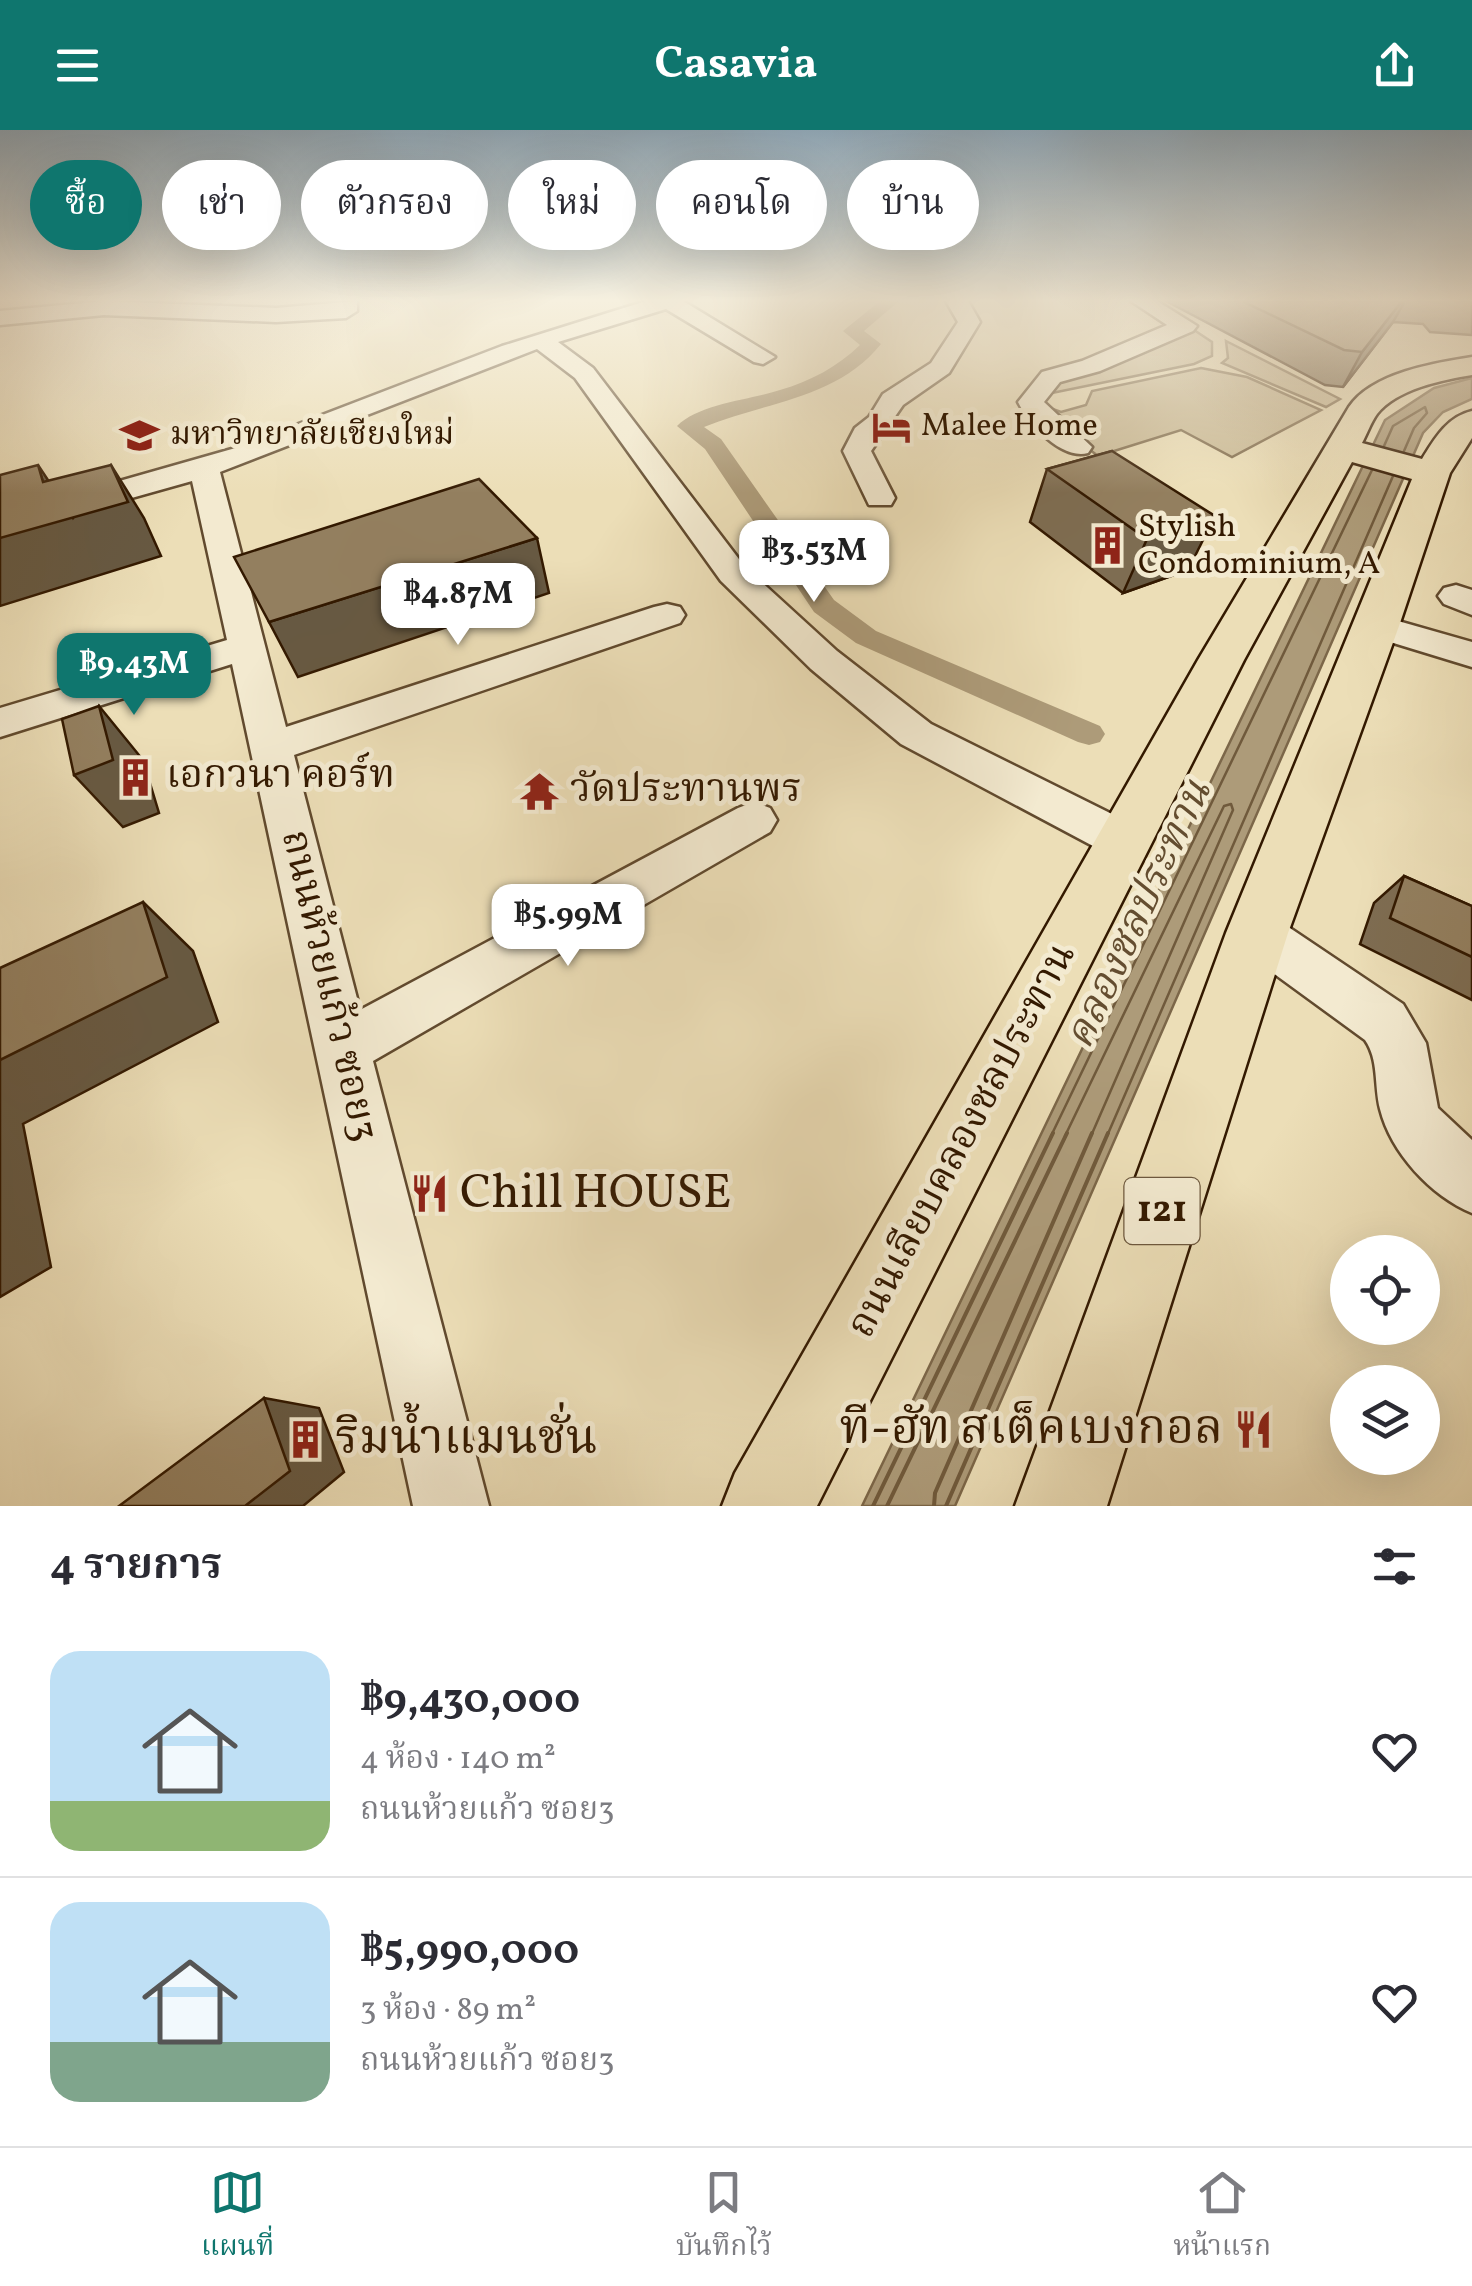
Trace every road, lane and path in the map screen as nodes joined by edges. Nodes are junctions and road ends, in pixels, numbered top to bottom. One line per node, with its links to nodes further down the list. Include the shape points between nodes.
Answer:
1 (479, 365): 10 (street)
2 (574, 365): 21 (street, via 733,574 824,660 916,734)
3 (942, 365): 11 (street, via 892,400 864,434 857,451)
4 (1093, 365): 7 (street, via 1051,376 1032,402 1038,415)
5 (1472, 366): 8 (main road, ถนนเลียบคลองชลประทาน, via 1433,372 1383,394 1365,407)
6 (1472, 421): 9 (main road, 121)
7 (1078, 446)
8 (1350, 450): 9 (main road); 21 (main road, ถนนเลียบคลองชลประทาน, via 1220,660)
9 (1423, 470): 15 (main road, 121)
10 (207, 478): 12 (street); 13 (street); 16 (street, ถนนห้วยแก้ว ซอย3)
11 (880, 498)
12 (106, 521)
13 (0, 526)
14 (667, 615): 19 (street)
15 (1377, 626): 17 (street); 22 (main road, 121)
16 (247, 646): 18 (street); 19 (street, ถนนห้วยแก้ว ซอย3)
17 (1472, 655)
18 (0, 723)
19 (271, 747): 23 (street, ถนนห้วยแก้ว ซอย3)
20 (754, 820): 23 (street)
21 (1124, 841): 26 (main road, ถนนเลียบคลองชลประทาน)
22 (1258, 933): 24 (street, via 1384,1022 1399,1042 1417,1128); 27 (main road, 121)
23 (343, 1048): 25 (street, ถนนห้วยแก้ว ซอย3)
24 (1472, 1182)
25 (451, 1506)
26 (768, 1506)
27 (1060, 1506)

